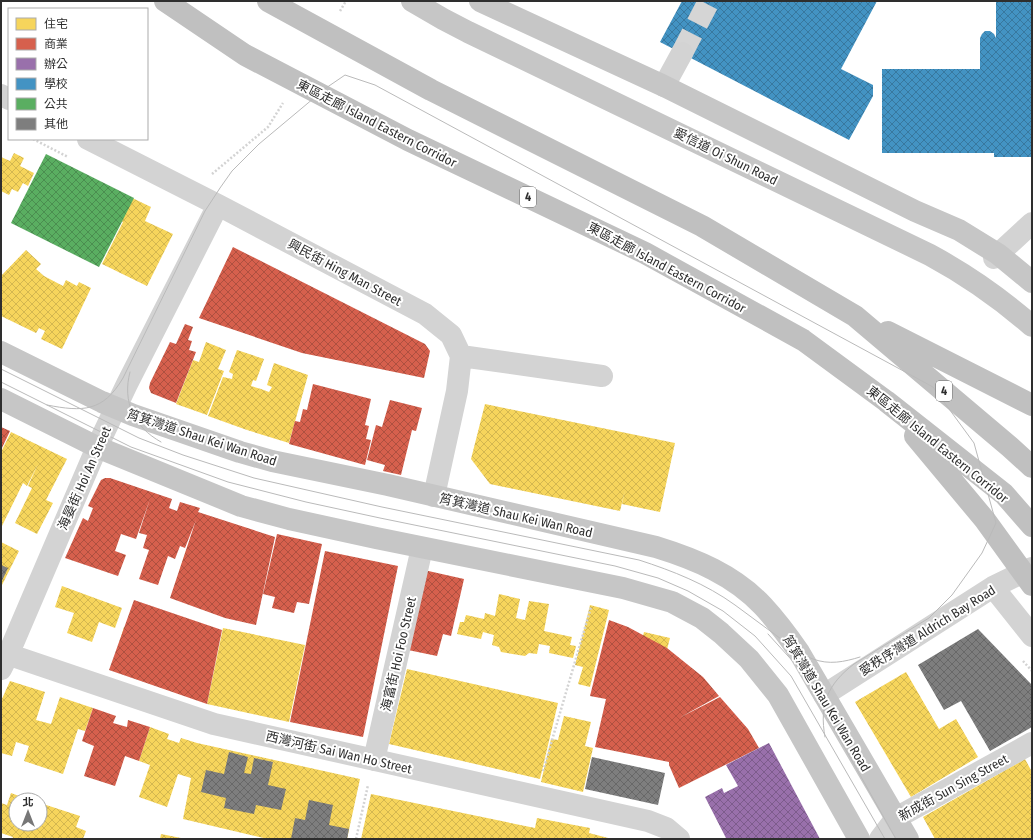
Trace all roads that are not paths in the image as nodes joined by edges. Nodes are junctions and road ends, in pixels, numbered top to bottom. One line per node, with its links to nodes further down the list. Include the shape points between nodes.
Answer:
1 (165, 1): 18 (highway, 東區走廊 Island Eastern Corridor / 4, via 245,55 408,140 646,253 802,340)
2 (268, 1): 12 (highway, 4, via 431,90 702,226)
3 (412, 1): 13 (main road, 愛信道 Oi Shun Road, via 468,32 930,255 987,289)
4 (480, 1): 6 (main road)
5 (682, 53): 6 (street)
6 (664, 86): 10 (main road, via 915,211 959,230)
7 (90, 140): 8 (street, 興民街 Hing Man Street)
8 (218, 205): 15 (street, 興民街 Hing Man Street, via 425,314 451,334); 20 (street, 海晏街 Hoi An Street)
9 (1032, 223): 10 (street)
10 (996, 256): 11 (main road)
11 (1032, 282)
12 (855, 316): 19 (highway); 22 (highway, 4)
13 (1032, 326)
14 (1, 352): 20 (main road, 筲箕灣道 Shau Kei Wan Road)
15 (461, 356): 16 (street); 23 (street, via 457,391)
16 (602, 376)
17 (1, 399): 21 (main road)
18 (886, 401): 24 (highway, 東區走廊 Island Eastern Corridor / 4, via 1004,494); 27 (highway, via 985,520)
19 (1032, 405)
20 (115, 407): 21 (street, 海晏街 Hoi An Street); 23 (main road, 筲箕灣道 Shau Kei Wan Road, via 272,461)
21 (97, 446): 25 (main road, via 241,506); 30 (street, 海晏街 Hoi An Street)
22 (1032, 467)
23 (434, 496): 31 (main road, 筲箕灣道 Shau Kei Wan Road, via 656,547 686,556 717,571 762,605 799,652)
24 (1032, 526)
25 (422, 548): 33 (street, 海富街 Hoi Foo Street); 36 (main road, via 623,588 672,602 702,618 749,659 778,695)
26 (1032, 568): 28 (street, 愛秩序灣道 Aldrich Bay Road)
27 (1032, 585)
28 (992, 587): 29 (street); 31 (street, 愛秩序灣道 Aldrich Bay Road)
29 (1032, 636)
30 (3, 659): 33 (street, 西灣河街 Sai Wan Ho Street, via 214,724)
31 (824, 695): 34 (main road, 筲箕灣道 Shau Kei Wan Road)
32 (1032, 743): 34 (street, 新成街 Sun Sing Street)
33 (374, 760): 35 (street, 西灣河街 Sai Wan Ho Street, via 648,821 666,828)
34 (896, 818): 37 (street, 新成街 Sun Sing Street); 38 (main road, 筲箕灣道 Shau Kei Wan Road)
35 (679, 839)
36 (859, 839)
37 (880, 839)
38 (908, 839)

